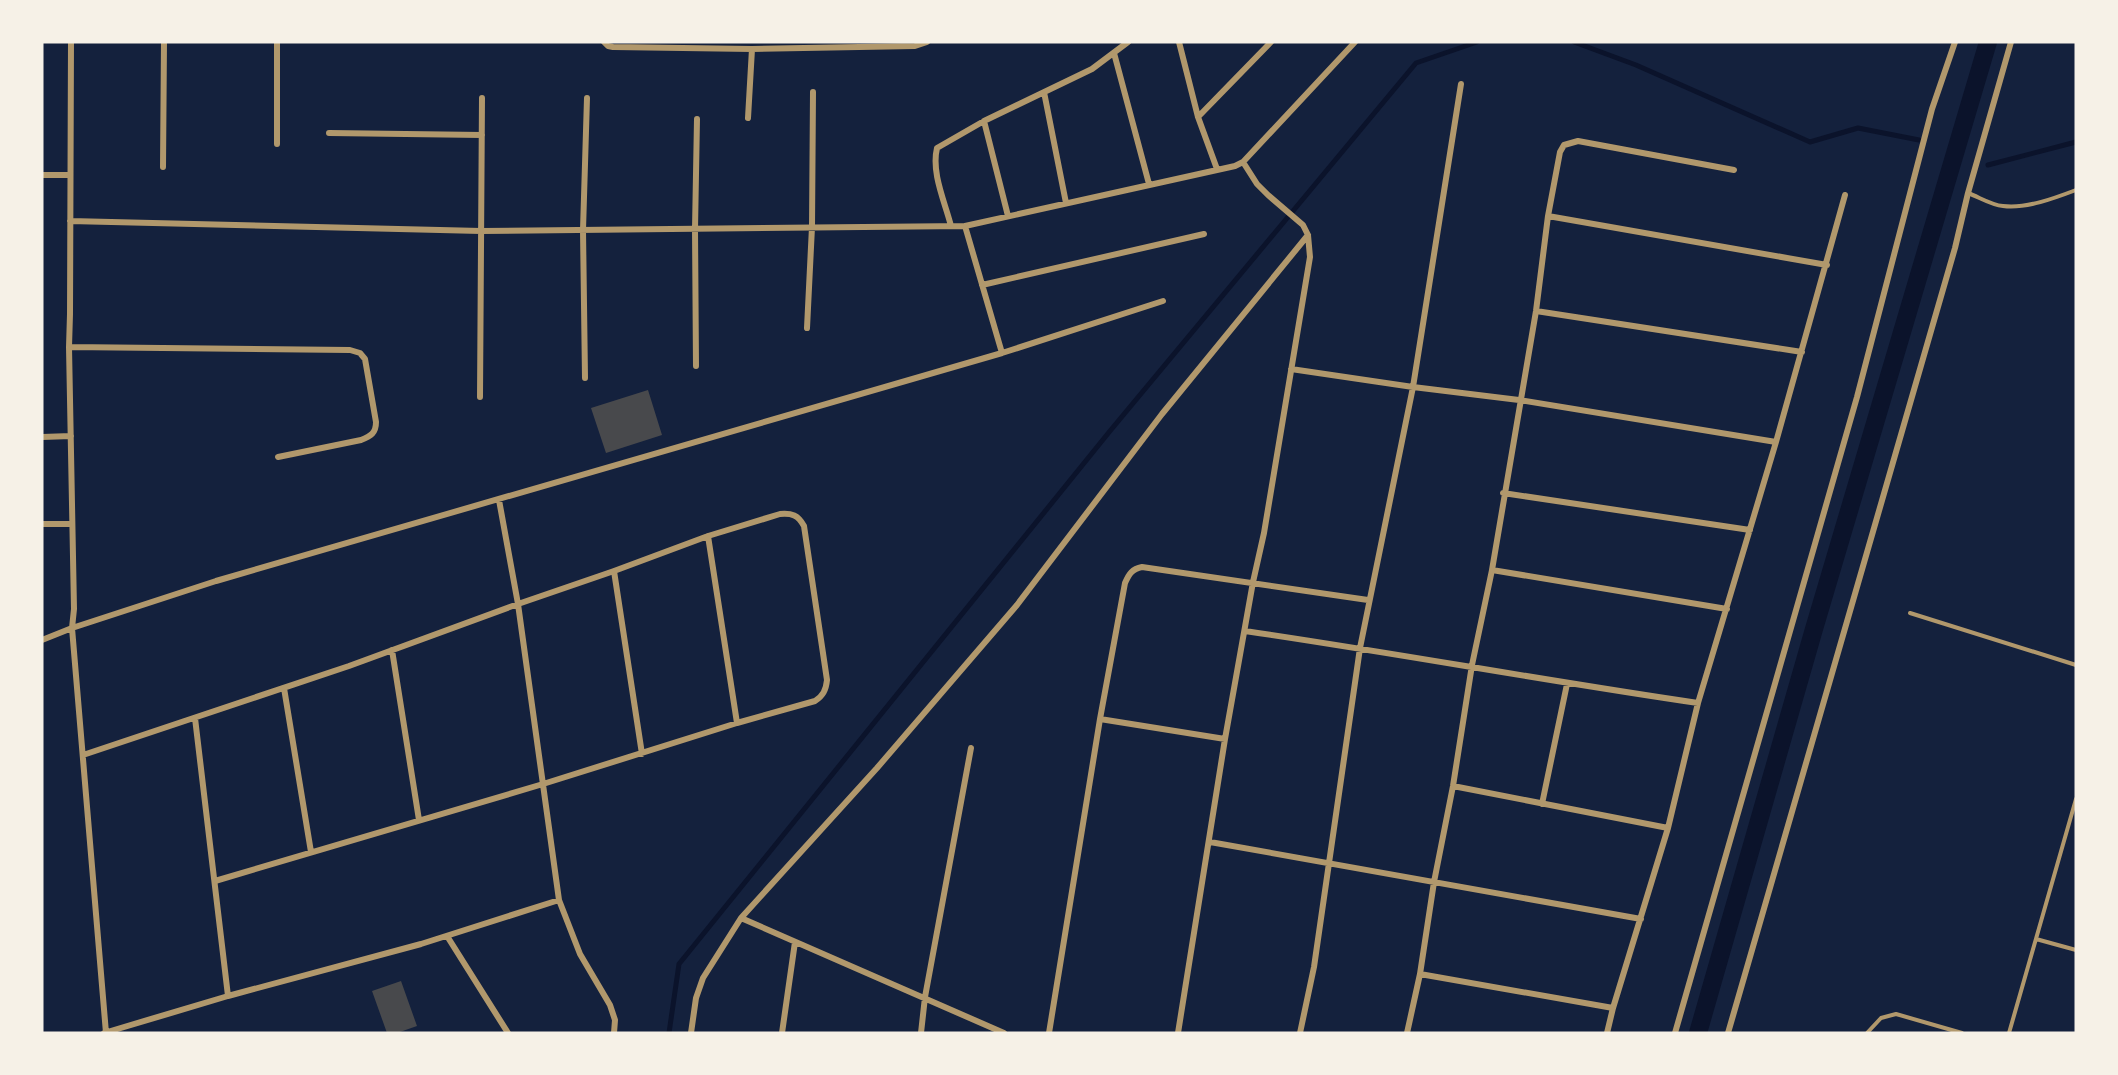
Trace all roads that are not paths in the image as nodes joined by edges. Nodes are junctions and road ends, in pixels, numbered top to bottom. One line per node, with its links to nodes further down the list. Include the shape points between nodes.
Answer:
1 (71, 42): 32 (street)
2 (164, 42): 28 (street)
3 (277, 42): 26 (street)
4 (604, 42): 13 (street, via 613,47)
5 (927, 42): 12 (street, via 915,46)
6 (1128, 42): 14 (street)
7 (1179, 42): 20 (street)
8 (1271, 42): 20 (street)
9 (1355, 42): 27 (street)
10 (1955, 42): 131 (street, via 1932,110 1857,397)
11 (2011, 42): 35 (street)
12 (825, 45): 13 (street)
13 (752, 49): 21 (street)
14 (1114, 52): 17 (street, via 1092,69); 33 (street)
15 (1461, 84): 60 (street)
16 (813, 92): 43 (street)
17 (1044, 92): 23 (street); 37 (street)
18 (482, 98): 25 (street)
19 (587, 98): 45 (street)
20 (1198, 117): 29 (street)
21 (748, 118)
22 (697, 119): 44 (street)
23 (984, 121): 38 (street); 41 (street, via 938,148 935,157)
24 (329, 133): 25 (street)
25 (482, 135): 46 (street)
26 (277, 144)
27 (1243, 162): 29 (street); 48 (street, via 1257,184 1303,225)
28 (163, 167)
29 (1217, 170): 33 (street)
30 (1734, 170): 39 (street, via 1569,142 1560,152)
31 (42, 175): 32 (street)
32 (70, 175): 40 (street)
33 (1149, 184): 37 (street)
34 (2076, 189): 35 (lane, via 2013,207)
35 (1968, 193): 132 (street)
36 (1845, 195): 49 (street)
37 (1066, 202): 38 (street)
38 (1008, 216): 42 (street)
39 (1548, 216): 49 (street); 52 (street)
40 (70, 221): 46 (street); 54 (street)
41 (951, 226): 42 (street); 43 (street)
42 (965, 226): 50 (street)
43 (812, 228): 44 (street); 53 (street)
44 (695, 229): 45 (street); 57 (street)
45 (583, 230): 46 (street); 59 (street)
46 (481, 231): 61 (street)
47 (1204, 234): 50 (street)
48 (1308, 235): 58 (street, via 1310,257); 109 (street, via 1162,414 1017,605 878,768)
49 (1827, 265): 55 (street)
50 (982, 285): 56 (street)
51 (1163, 301): 56 (street)
52 (1536, 311): 55 (street); 62 (street)
53 (807, 328)
54 (69, 347): 63 (street); 66 (street, via 360,353 365,359 376,422 371,436)
55 (1802, 352): 65 (street)
56 (1002, 353): 68 (street)
57 (696, 366)
58 (1291, 369): 60 (street); 75 (street)
59 (585, 378)
60 (1413, 387): 62 (street); 76 (street)
61 (480, 397)
62 (1520, 400): 65 (street); 67 (street)
63 (71, 436): 64 (street); 70 (street)
64 (42, 437)
65 (1776, 442): 71 (street)
66 (278, 457)
67 (1503, 493): 71 (street); 73 (street)
68 (500, 500): 77 (street); 80 (street, via 216,581)
69 (42, 524): 70 (street)
70 (71, 524): 80 (street)
71 (1750, 530): 78 (street)
72 (708, 536): 74 (street); 92 (street); 92 (street, via 780,514 800,518 804,526 826,688 815,701)
73 (1492, 570): 78 (street); 86 (street)
74 (614, 572): 77 (street); 95 (street)
75 (1253, 582): 76 (street); 81 (street); 91 (street, via 1134,568 1125,583)
76 (1368, 600): 83 (street)
77 (518, 604): 84 (street); 97 (street)
78 (1727, 609): 89 (street)
79 (1910, 613): 85 (lane)
80 (72, 628): 82 (street); 96 (street)
81 (1245, 631): 83 (street); 93 (street)
82 (42, 640)
83 (1360, 648): 86 (street); 105 (street)
84 (392, 650): 88 (street); 101 (street)
85 (2076, 664)
86 (1472, 665): 87 (street); 98 (street)
87 (1567, 684): 89 (street); 100 (street)
88 (284, 688): 90 (street); 104 (street)
89 (1698, 702): 102 (street)
90 (195, 718): 96 (street); 106 (street)
91 (1100, 719): 93 (street); 126 (street)
92 (737, 723): 95 (street)
93 (1225, 739): 103 (street)
94 (971, 748): 117 (street)
95 (642, 754): 97 (street)
96 (83, 755): 119 (street)
97 (543, 784): 101 (street); 108 (street)
98 (1453, 786): 100 (street); 107 (street)
99 (2076, 799): 112 (lane)
100 (1542, 804): 102 (street)
101 (419, 820): 104 (street)
102 (1668, 828): 110 (street)
103 (1210, 842): 105 (street); 127 (street)
104 (311, 852): 106 (street)
105 (1329, 864): 107 (street); 128 (street)
106 (215, 881): 116 (street)
107 (1434, 882): 110 (street); 115 (street)
108 (558, 900): 111 (street); 121 (street, via 580,954 610,1005)
109 (741, 918): 113 (street); 122 (street, via 703,978)
110 (1641, 919): 118 (street)
111 (447, 936): 116 (street); 120 (street)
112 (2036, 939): 114 (lane); 135 (lane)
113 (795, 942): 117 (street); 123 (street)
114 (2076, 950)
115 (1420, 974): 118 (street); 129 (street)
116 (228, 996): 119 (street)
117 (925, 997): 124 (street); 125 (street)
118 (1613, 1008): 130 (street)
119 (105, 1033)
120 (508, 1033)
121 (614, 1033)
122 (691, 1033)
123 (782, 1033)
124 (921, 1033)
125 (1004, 1033)
126 (1049, 1033)
127 (1178, 1033)
128 (1300, 1033)
129 (1407, 1033)
130 (1607, 1033)
131 (1674, 1033)
132 (1728, 1033)
133 (1867, 1033): 134 (lane, via 1881,1018 1896,1014)
134 (1962, 1033)
135 (2009, 1033)

